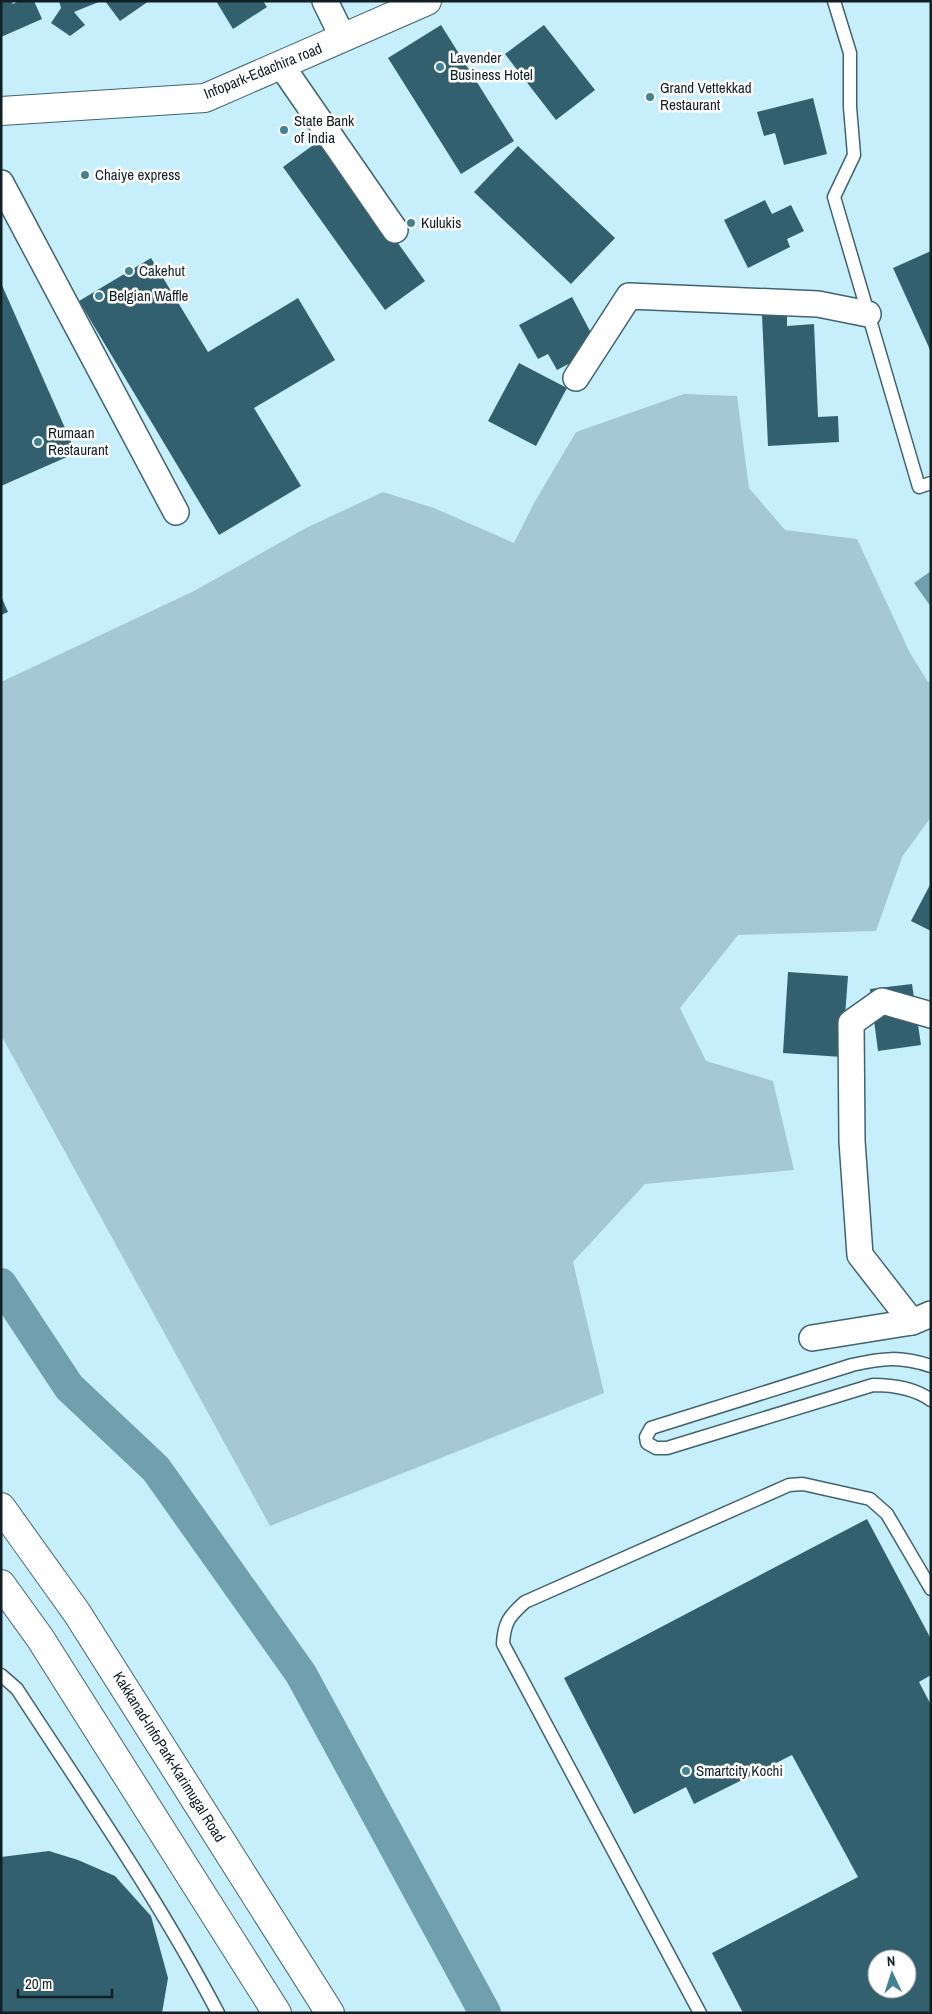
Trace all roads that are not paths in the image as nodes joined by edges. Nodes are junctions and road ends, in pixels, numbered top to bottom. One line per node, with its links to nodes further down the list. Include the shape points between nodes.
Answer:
1 (325, 1): 4 (street)
2 (427, 1): 4 (main road, Infopark-Edachira road)
3 (834, 1): 9 (lane, via 850,53 854,155 834,197)
4 (343, 38): 5 (main road, Infopark-Edachira road)
5 (281, 65): 6 (main road, Infopark-Edachira road, via 205,98); 8 (street)
6 (1, 111)
7 (1, 183): 12 (street)
8 (395, 230)
9 (868, 314): 10 (street, via 818,304 629,296); 11 (lane, via 919,487)
10 (576, 378)
11 (931, 483)
12 (176, 512)
13 (931, 1015): 14 (street, via 882,1001 851,1023 852,1141 860,1255)
14 (921, 1318): 15 (street)
15 (812, 1338)
16 (931, 1366): 17 (lane, via 912,1360 880,1358 651,1428 646,1437 647,1443 656,1448 667,1448 873,1385 921,1392)
17 (931, 1400)
18 (1, 1507): 24 (main road, Kakkanad-InfoPark-Karimugal Road, via 78,1613)
19 (1, 1584): 23 (main road, via 40,1638)
20 (931, 1589): 25 (lane, via 887,1514 870,1499 803,1484 789,1485 525,1602 511,1614 503,1644)
21 (1, 1675): 22 (lane, via 17,1689 138,1876)
22 (218, 2013)
23 (277, 2013)
24 (330, 2013)
25 (700, 2013)

